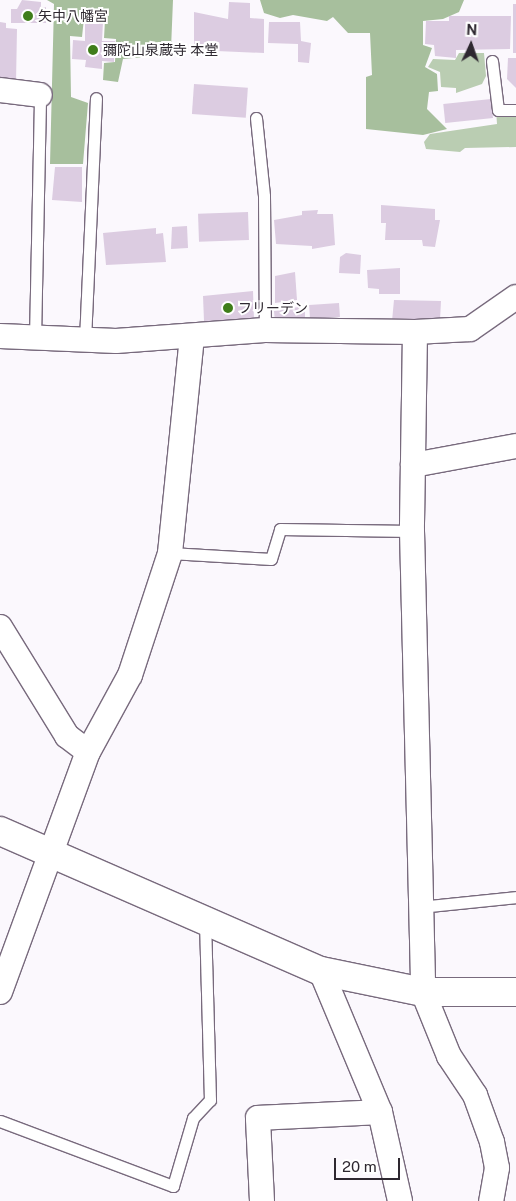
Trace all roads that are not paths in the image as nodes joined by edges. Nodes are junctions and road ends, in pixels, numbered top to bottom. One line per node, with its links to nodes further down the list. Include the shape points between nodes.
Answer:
1 (492, 61): 5 (lane, via 498,110)
2 (0, 90): 3 (street)
3 (40, 95): 12 (lane)
4 (96, 98): 13 (lane)
5 (516, 110)
6 (256, 118): 8 (lane, via 264,196)
7 (516, 297): 9 (street, via 470,329)
8 (265, 330): 9 (street); 11 (street)
9 (415, 332): 15 (street)
10 (0, 336): 12 (street)
11 (192, 337): 13 (street); 17 (street)
12 (34, 338): 13 (street)
13 (85, 340)
14 (516, 446): 15 (street)
15 (413, 465): 16 (street)
16 (412, 531): 17 (lane, via 280,529 272,559); 23 (street)
17 (170, 553): 19 (street, via 130,675)
18 (0, 627): 19 (street, via 68,736)
19 (88, 752): 21 (street)
20 (0, 831): 21 (street)
21 (51, 854): 24 (street); 26 (street)
22 (516, 897): 23 (lane)
23 (420, 907): 27 (street)
24 (205, 921): 25 (street); 30 (lane, via 210,1100 193,1118 173,1186)
25 (321, 971): 27 (street); 29 (street)
26 (0, 992)
27 (423, 992): 28 (street); 33 (street, via 449,1056 475,1095 492,1142 497,1168)
28 (516, 992)
29 (380, 1112): 31 (street, via 258,1118); 32 (street)
30 (0, 1121)
31 (262, 1201)
32 (400, 1201)
33 (491, 1201)

